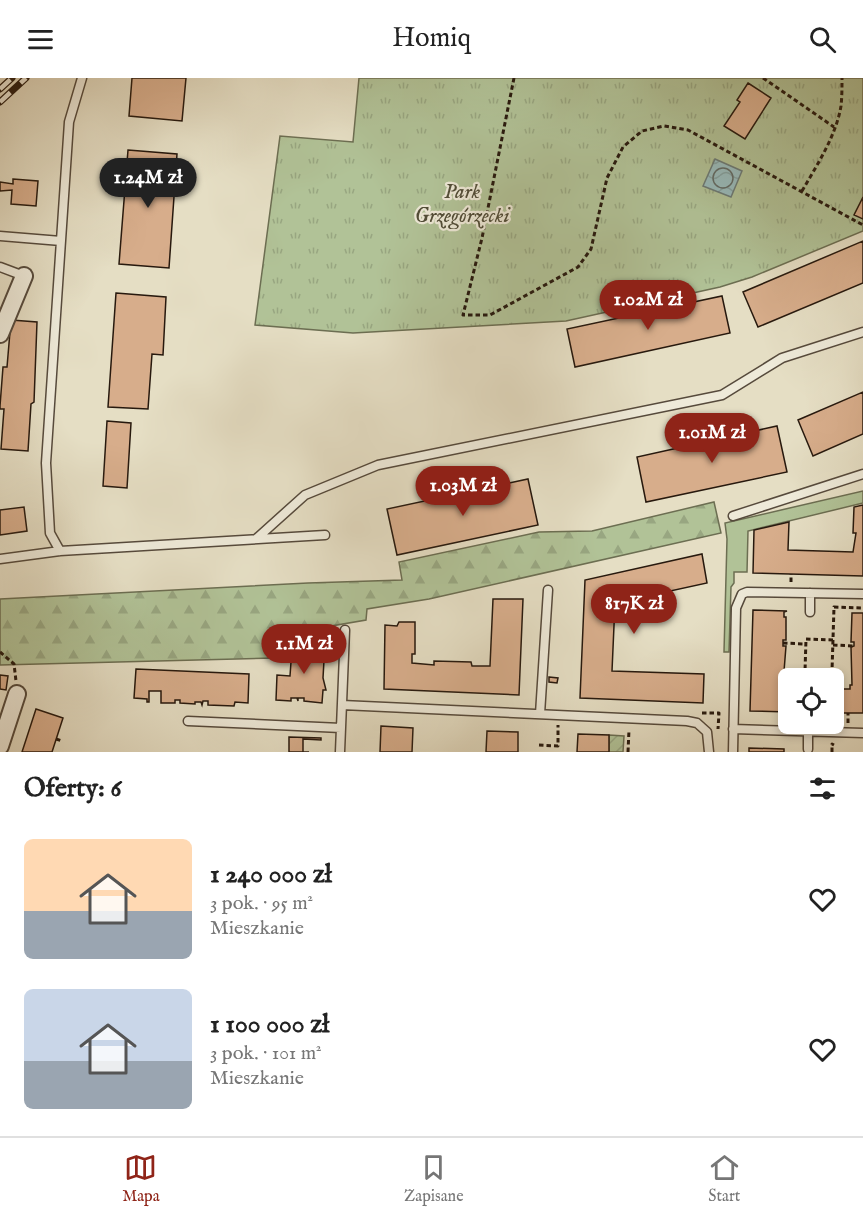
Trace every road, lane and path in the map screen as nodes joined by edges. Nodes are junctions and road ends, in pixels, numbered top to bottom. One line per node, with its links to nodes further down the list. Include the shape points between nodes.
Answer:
1 (82, 78): 9 (lane, via 69,122)
2 (514, 78): 6 (path, via 463,315 490,315 578,267 591,249 607,178 623,147 642,131 664,126 688,130)
3 (763, 78): 5 (path)
4 (842, 78): 5 (path, via 841,107)
5 (834, 127): 6 (path)
6 (802, 191): 7 (path)
7 (863, 225)
8 (0, 236): 9 (lane)
9 (61, 241): 18 (lane, via 46,463 50,533)
10 (0, 267): 11 (lane)
11 (24, 276): 13 (street)
12 (863, 332): 17 (lane, via 782,358 722,395 378,465 305,495)
13 (0, 334)
14 (863, 474): 15 (lane)
15 (733, 516)
16 (325, 535): 17 (lane)
17 (255, 539): 18 (lane)
18 (60, 551): 19 (lane)
19 (0, 559)
20 (548, 590): 36 (lane)
21 (810, 593): 22 (lane); 24 (lane); 41 (lane, via 747,592 737,601)
22 (863, 594)
23 (863, 608): 26 (path, via 834,608)
24 (810, 612)
25 (345, 630): 33 (lane)
26 (833, 640): 28 (path, via 806,639); 29 (path)
27 (783, 643): 28 (path)
28 (806, 644): 29 (path, via 805,671 832,671)
29 (833, 645): 30 (path)
30 (854, 646)
31 (0, 651): 32 (path, via 14,664)
32 (17, 694): 34 (street)
33 (342, 705): 36 (lane); 40 (lane)
34 (5, 712): 48 (street)
35 (848, 713): 39 (path)
36 (540, 714): 37 (lane)
37 (559, 714): 49 (path, via 558,746); 52 (lane, via 697,723 708,732)
38 (188, 721): 40 (lane)
39 (848, 725)
40 (340, 728): 51 (lane)
41 (733, 729): 42 (lane); 53 (lane)
42 (778, 730)
43 (844, 732): 44 (lane)
44 (863, 733)
45 (808, 734): 50 (lane)
46 (56, 739): 47 (path)
47 (62, 741)
48 (0, 746)
49 (539, 746)
50 (808, 749)
51 (340, 752)
52 (709, 752)
53 (733, 752)

